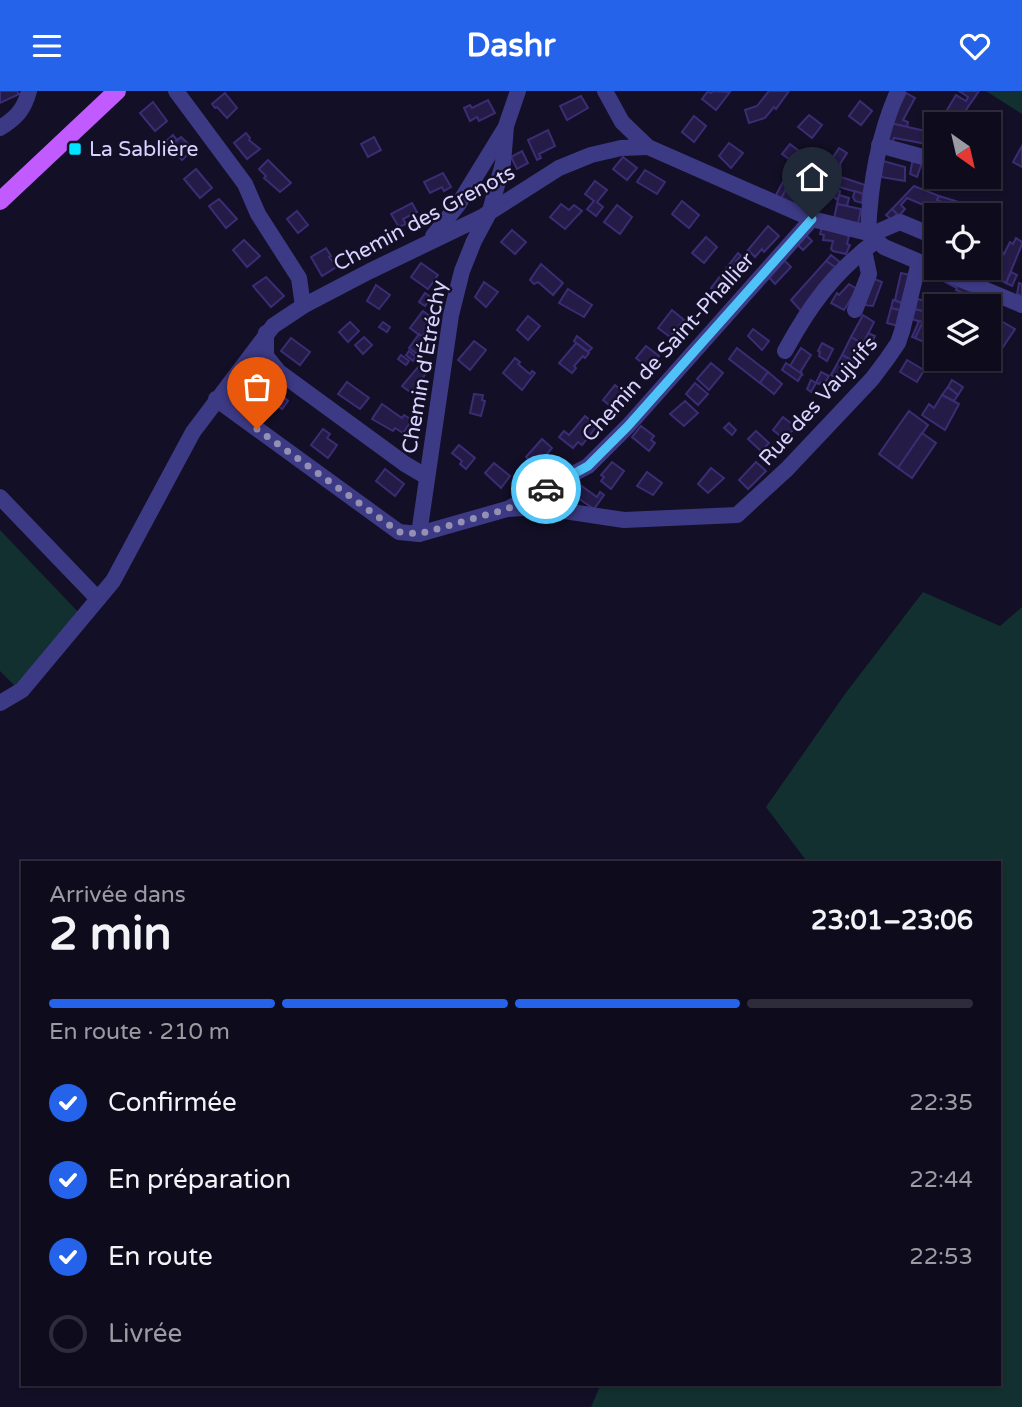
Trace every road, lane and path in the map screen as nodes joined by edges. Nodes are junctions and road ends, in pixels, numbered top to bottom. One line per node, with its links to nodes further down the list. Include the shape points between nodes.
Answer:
1 (29, 91): 8 (street, via 26,105)
2 (117, 91): 12 (main road)
3 (176, 91): 19 (street, via 245,184 258,214 299,278)
4 (518, 91): 7 (street, Chemin d'Étréchy)
5 (605, 91): 10 (street, via 622,122)
6 (898, 91): 9 (street)
7 (506, 126): 13 (street, Chemin d'Étréchy, via 503,163); 16 (street, via 458,205)
8 (0, 128)
9 (879, 145): 11 (street); 17 (street, via 869,206)
10 (648, 147): 13 (street, Chemin des Grenots, via 591,155 559,168); 14 (street)
11 (924, 157)
12 (0, 201)
13 (490, 211): 16 (street, Chemin des Grenots); 25 (street, Chemin d'Étréchy, via 462,271 451,315)
14 (812, 219): 17 (street); 27 (street, Chemin de Saint-Phallier, via 588,466)
15 (924, 232): 17 (street, via 900,222)
16 (429, 240): 19 (street, Chemin des Grenots)
17 (870, 240): 18 (street); 21 (street, via 869,274); 23 (street, via 815,300)
18 (919, 262): 20 (street); 27 (street, Rue des Vaujuifs, via 902,331 887,359 787,469 737,515 624,520 538,507)
19 (303, 306): 22 (street, Chemin des Grenots)
20 (1022, 306)
21 (855, 310)
22 (266, 333): 24 (street, Chemin des Grenots); 25 (street, via 271,365)
23 (785, 351)
24 (216, 399): 28 (street, via 399,532); 29 (street, Chemin des Grenots, via 193,432 113,580)
25 (427, 477): 28 (street, Chemin d'Étréchy)
26 (0, 497): 29 (street)
27 (507, 509): 28 (street)
28 (419, 534)
29 (97, 599): 30 (street, Chemin des Grenots, via 22,689)
30 (6, 701)

